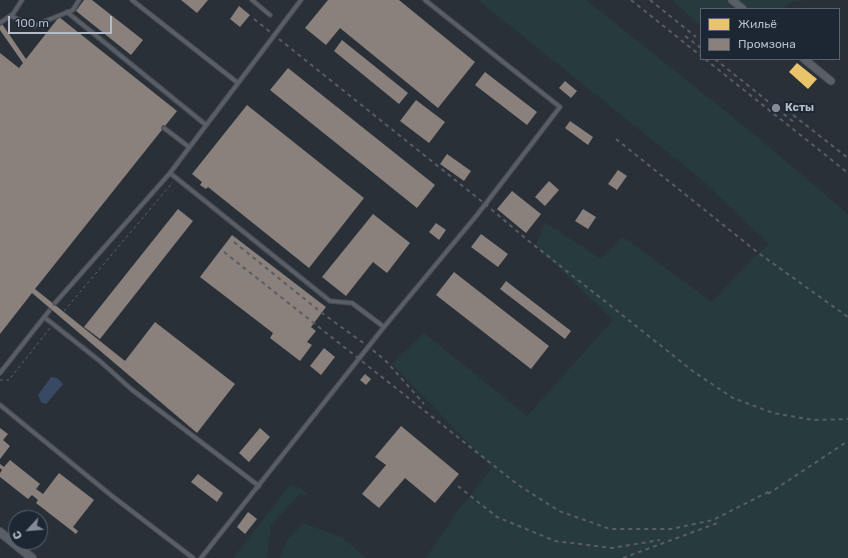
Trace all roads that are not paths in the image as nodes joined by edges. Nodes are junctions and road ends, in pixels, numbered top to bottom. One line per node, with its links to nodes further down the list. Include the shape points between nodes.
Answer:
1 (22, 0): 11 (lane)
2 (79, 0): 9 (lane, via 73,10)
3 (132, 0): 15 (lane)
4 (252, 0): 10 (lane)
5 (300, 0): 15 (lane)
6 (425, 0): 23 (lane, via 560,107 477,215)
7 (732, 0): 8 (street)
8 (742, 8)
9 (67, 12): 11 (lane, via 33,26); 16 (lane)
10 (270, 15)
11 (11, 16): 12 (lane)
12 (0, 23)
13 (805, 60): 14 (street)
14 (831, 81)
15 (238, 83): 16 (lane)
16 (206, 125): 18 (lane)
17 (164, 128): 18 (lane)
18 (189, 147): 19 (lane)
19 (170, 173): 20 (lane); 23 (lane, via 330,301 352,303)
20 (55, 303)
21 (49, 311): 22 (lane)
22 (44, 317): 24 (lane); 26 (lane, via 131,389)
23 (384, 327): 26 (lane)
24 (0, 373)
25 (0, 405): 29 (lane)
26 (259, 486): 30 (lane)
27 (0, 532): 28 (street)
28 (32, 558)
29 (193, 558)
30 (201, 558)

